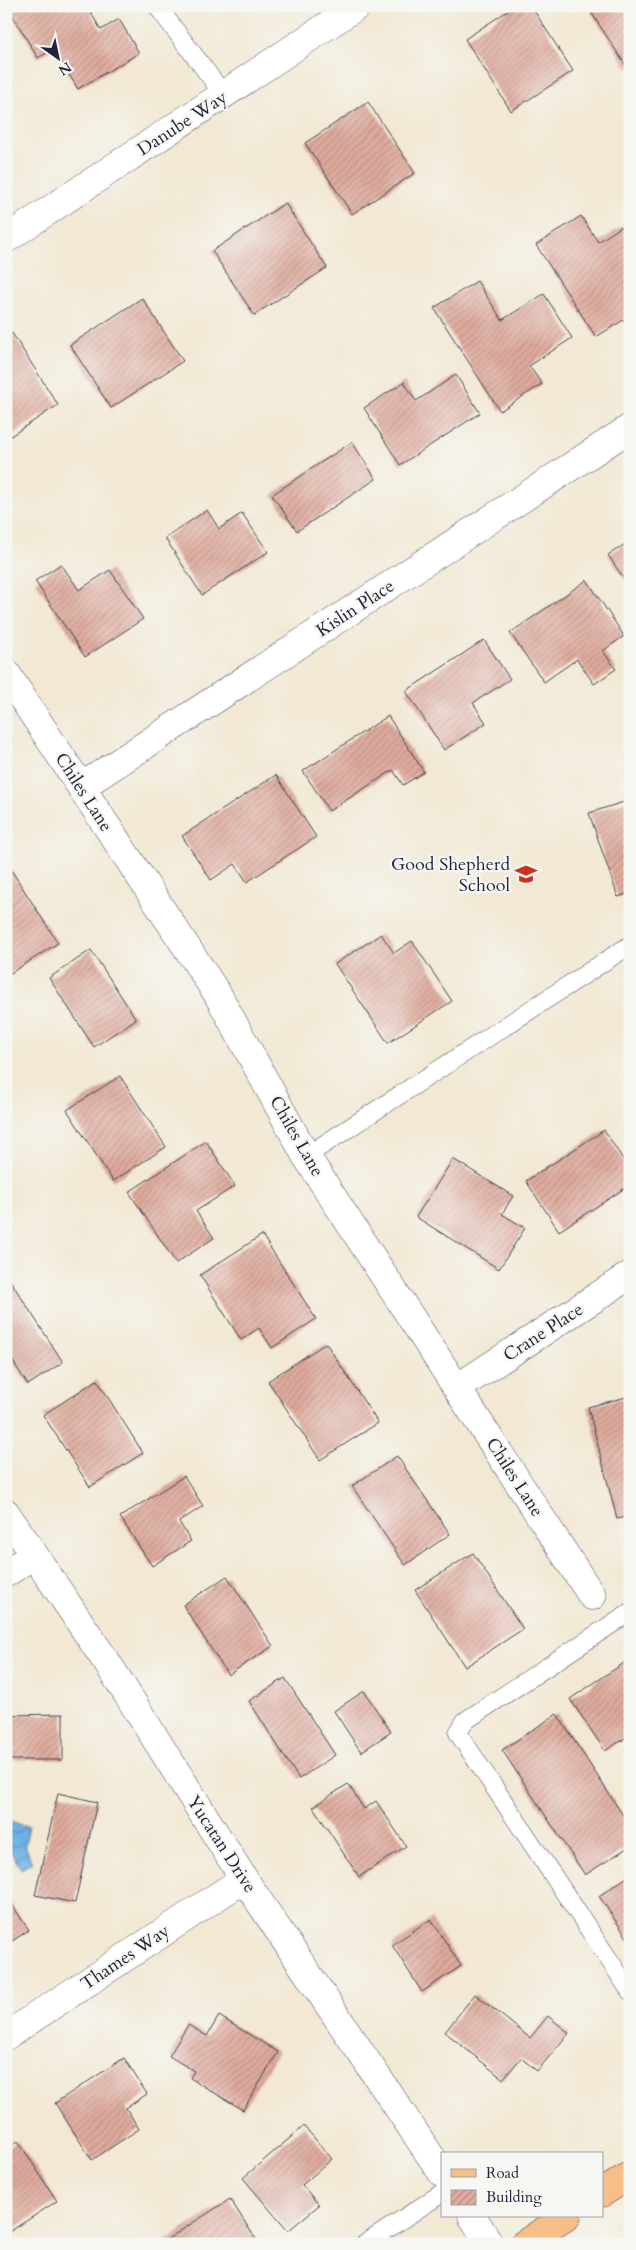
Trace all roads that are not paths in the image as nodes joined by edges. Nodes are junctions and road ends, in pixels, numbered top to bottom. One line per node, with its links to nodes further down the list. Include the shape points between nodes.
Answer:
1 (157, 6): 3 (lane)
2 (357, 6): 3 (street, Danube Way)
3 (224, 96): 4 (street, Danube Way)
4 (6, 239)
5 (630, 428): 7 (street, Kislin Place)
6 (6, 674): 7 (street, Chiles Lane)
7 (81, 787): 9 (street, Chiles Lane, via 218,995)
8 (630, 945): 9 (lane)
9 (306, 1156): 11 (street, Chiles Lane)
10 (630, 1275): 11 (street, Crane Place)
11 (457, 1388): 15 (street, Chiles Lane)
12 (6, 1513): 13 (street, Yucatan Drive)
13 (34, 1555): 14 (street); 17 (street, Yucatan Drive, via 117,1678)
14 (6, 1573)
15 (592, 1596)
16 (630, 1612): 18 (lane, via 465,1721 458,1733)
17 (244, 1878): 19 (street, Thames Way); 20 (street, Yucatan Drive)
18 (630, 1991)
19 (6, 2036)
20 (441, 2172)
21 (630, 2175): 22 (main road)
22 (604, 2192)
23 (441, 2194): 26 (lane)
24 (473, 2218): 27 (street)
25 (563, 2218): 28 (main road)
26 (365, 2244)
27 (490, 2244)
28 (524, 2244)

